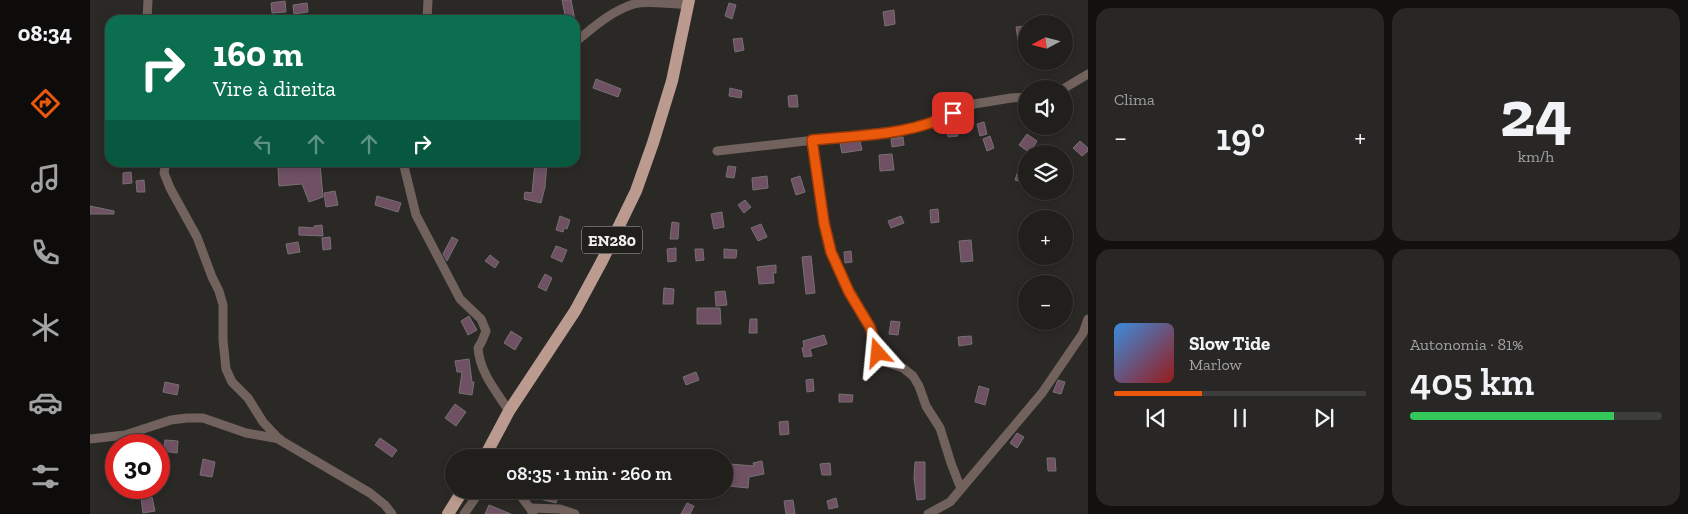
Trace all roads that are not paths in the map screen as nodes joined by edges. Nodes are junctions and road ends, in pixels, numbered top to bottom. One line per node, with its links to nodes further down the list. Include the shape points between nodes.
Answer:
1 (148, 0): 4 (street)
2 (428, 0): 5 (street)
3 (689, 2): 6 (street, via 634,4 608,16); 15 (main road, EN280, via 672,81 636,191 575,311)
4 (147, 15)
5 (426, 15)
6 (580, 38)
7 (1088, 74): 8 (street)
8 (1073, 83)
9 (1018, 98): 10 (street, via 968,105 937,121 903,130)
10 (812, 140): 11 (street); 19 (street, via 824,223 840,273 870,327 878,353 885,362 903,368 919,386 926,406 940,428)
11 (717, 151)
12 (165, 167): 17 (street, via 170,188 197,236 220,291 226,368 232,382)
13 (405, 167): 15 (street, via 416,215 460,299 481,319 486,331 478,348 479,361)
14 (1088, 319): 19 (street, via 1083,333 1042,393)
15 (509, 411): 18 (main road, EN280)
16 (90, 439): 17 (street, via 125,435 171,420 204,418 246,433)
17 (280, 440): 24 (street, via 370,493)
18 (490, 449)
19 (962, 490): 28 (street, via 950,502)
20 (457, 499): 25 (main road)
21 (475, 499): 26 (street)
22 (523, 499): 23 (street)
23 (532, 511): 27 (street, via 560,509)
24 (392, 514)
25 (448, 514)
26 (464, 514)
27 (574, 514)
28 (928, 514)

